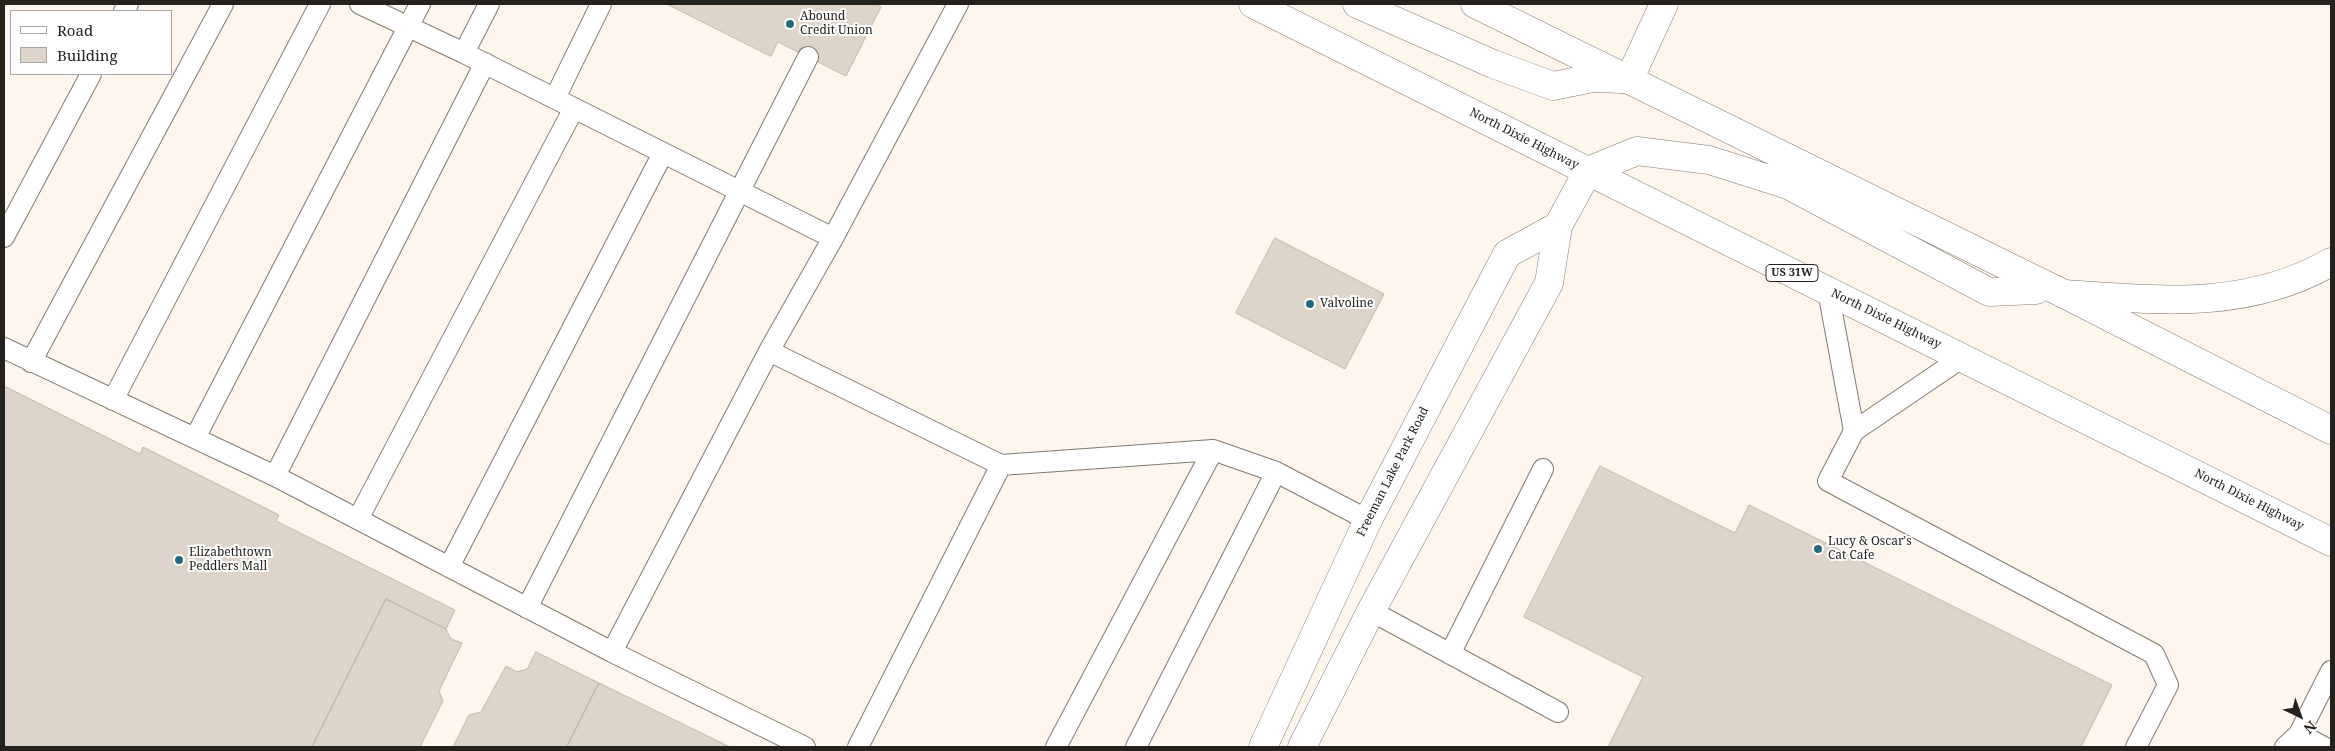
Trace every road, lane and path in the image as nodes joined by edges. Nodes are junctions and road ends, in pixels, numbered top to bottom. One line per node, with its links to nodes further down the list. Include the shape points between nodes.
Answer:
1 (223, 4): 32 (lane)
2 (320, 4): 33 (lane)
3 (360, 4): 12 (lane)
4 (420, 4): 12 (lane)
5 (490, 4): 13 (lane)
6 (601, 4): 18 (lane)
7 (1253, 4): 21 (main road, North Dixie Highway / US 31W)
8 (1356, 4): 17 (main road, via 1493,64 1553,86 1593,78)
9 (1475, 4): 17 (main road)
10 (1664, 4): 17 (main road)
11 (953, 6): 25 (lane)
12 (408, 26): 13 (lane); 36 (lane)
13 (464, 53): 15 (lane)
14 (808, 57): 22 (lane)
15 (485, 63): 18 (lane); 41 (lane)
16 (90, 75): 24 (lane)
17 (1630, 80): 27 (main road)
18 (555, 98): 19 (lane)
19 (574, 108): 20 (lane); 42 (lane)
20 (663, 152): 22 (lane); 45 (lane)
21 (1588, 172): 23 (main road); 27 (main road, via 1637,151 1709,160 1788,185 1989,292); 28 (main road, North Dixie Highway / US 31W)
22 (740, 191): 25 (lane); 46 (lane)
23 (1558, 226): 43 (main road, Freeman Lake Park Road, via 1507,254); 47 (main road, via 1549,283)
24 (4, 237)
25 (833, 238): 30 (lane)
26 (2331, 262): 27 (main road, via 2311,274 2246,294 2179,301)
27 (2054, 290): 34 (main road)
28 (1828, 291): 31 (main road, North Dixie Highway / US 31W); 35 (lane)
29 (4, 348): 32 (lane)
30 (769, 351): 38 (lane); 48 (lane)
31 (1963, 357): 35 (lane); 44 (main road, North Dixie Highway / US 31W)
32 (31, 362): 33 (lane)
33 (113, 400): 36 (lane)
34 (2331, 430)
35 (1854, 431): 59 (lane, via 1828,481 2154,654 2168,685)
36 (194, 438): 41 (lane)
37 (1213, 450): 38 (lane); 40 (lane); 55 (lane)
38 (1001, 466): 54 (lane)
39 (1543, 469): 49 (lane)
40 (1276, 472): 43 (lane); 56 (lane)
41 (275, 476): 42 (lane)
42 (358, 519): 45 (lane)
43 (1368, 520): 57 (main road, Freeman Lake Park Road)
44 (2331, 542)
45 (449, 567): 46 (lane)
46 (527, 608): 48 (lane)
47 (1371, 611): 49 (lane); 58 (main road)
48 (612, 652): 53 (lane)
49 (1450, 654): 51 (lane)
50 (2331, 671): 52 (lane)
51 (1558, 712)
52 (2292, 741): 60 (lane)
53 (805, 747)
54 (858, 747)
55 (1056, 747)
56 (1136, 747)
57 (1262, 747)
58 (1302, 747)
59 (2136, 747)
60 (2324, 747)

